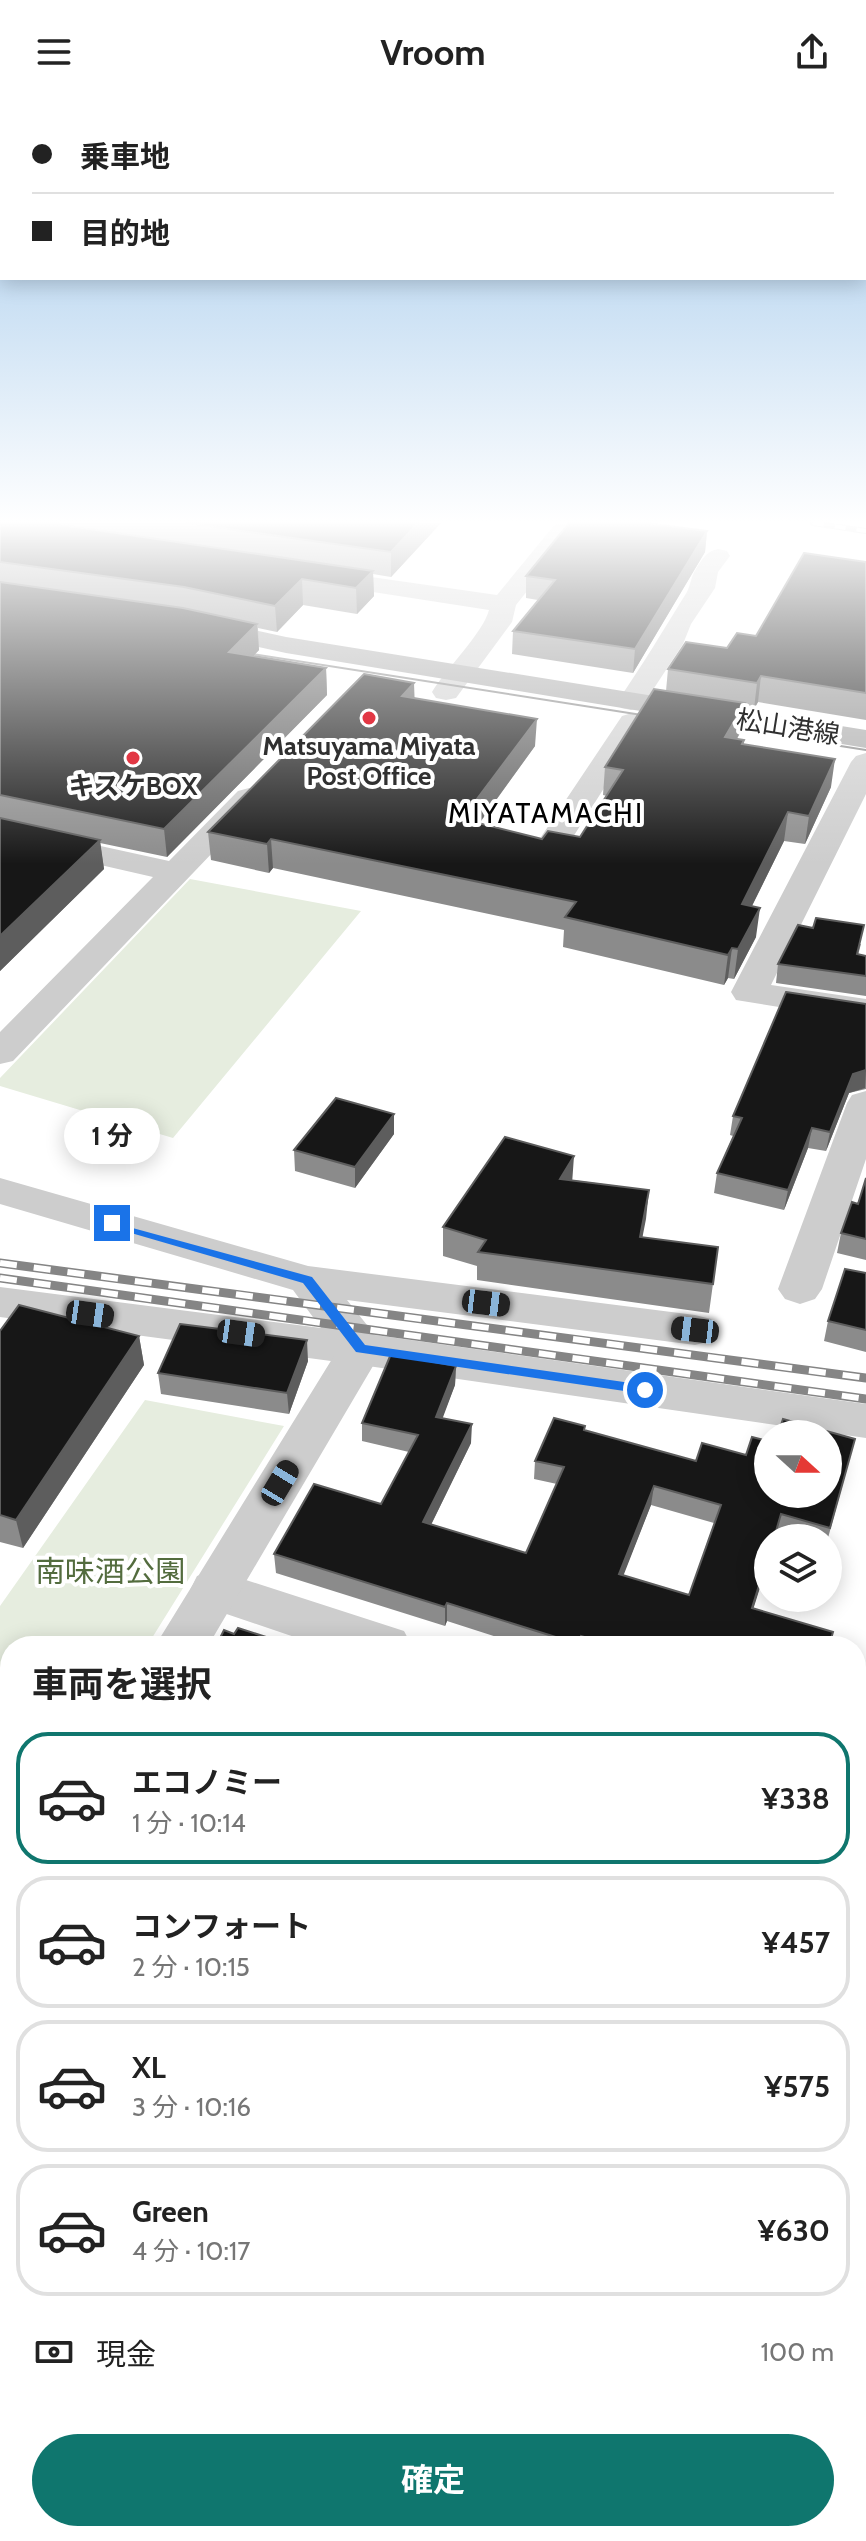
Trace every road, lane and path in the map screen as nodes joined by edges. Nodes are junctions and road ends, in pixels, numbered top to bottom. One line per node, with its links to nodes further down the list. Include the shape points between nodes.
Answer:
1 (225, 637): 5 (main road, 松山港線)
2 (487, 637): 6 (street)
3 (673, 637): 7 (street)
4 (215, 656): 5 (main road, 松山港線)
5 (367, 677): 6 (main road, 松山港線)
6 (452, 682): 7 (main road, 松山港線)
7 (631, 712): 8 (main road, 松山港線); 9 (main road, 松山港線); 12 (street)
8 (866, 739)
9 (866, 760): 14 (street, via 749,992)
10 (265, 781): 13 (street)
11 (0, 833): 13 (street)
12 (557, 837)
13 (176, 872): 15 (street)
14 (866, 1010)
15 (0, 1053)
16 (866, 1103): 17 (street)
17 (858, 1150): 19 (street, via 805,1276)
18 (0, 1191): 20 (street)
19 (852, 1274)
20 (308, 1280): 22 (street); 23 (street)
21 (0, 1302): 23 (street)
22 (695, 1330)
23 (361, 1349): 24 (street); 25 (street)
24 (866, 1421)
25 (215, 1590): 26 (street); 27 (street)
26 (187, 1636)
27 (355, 1636)

